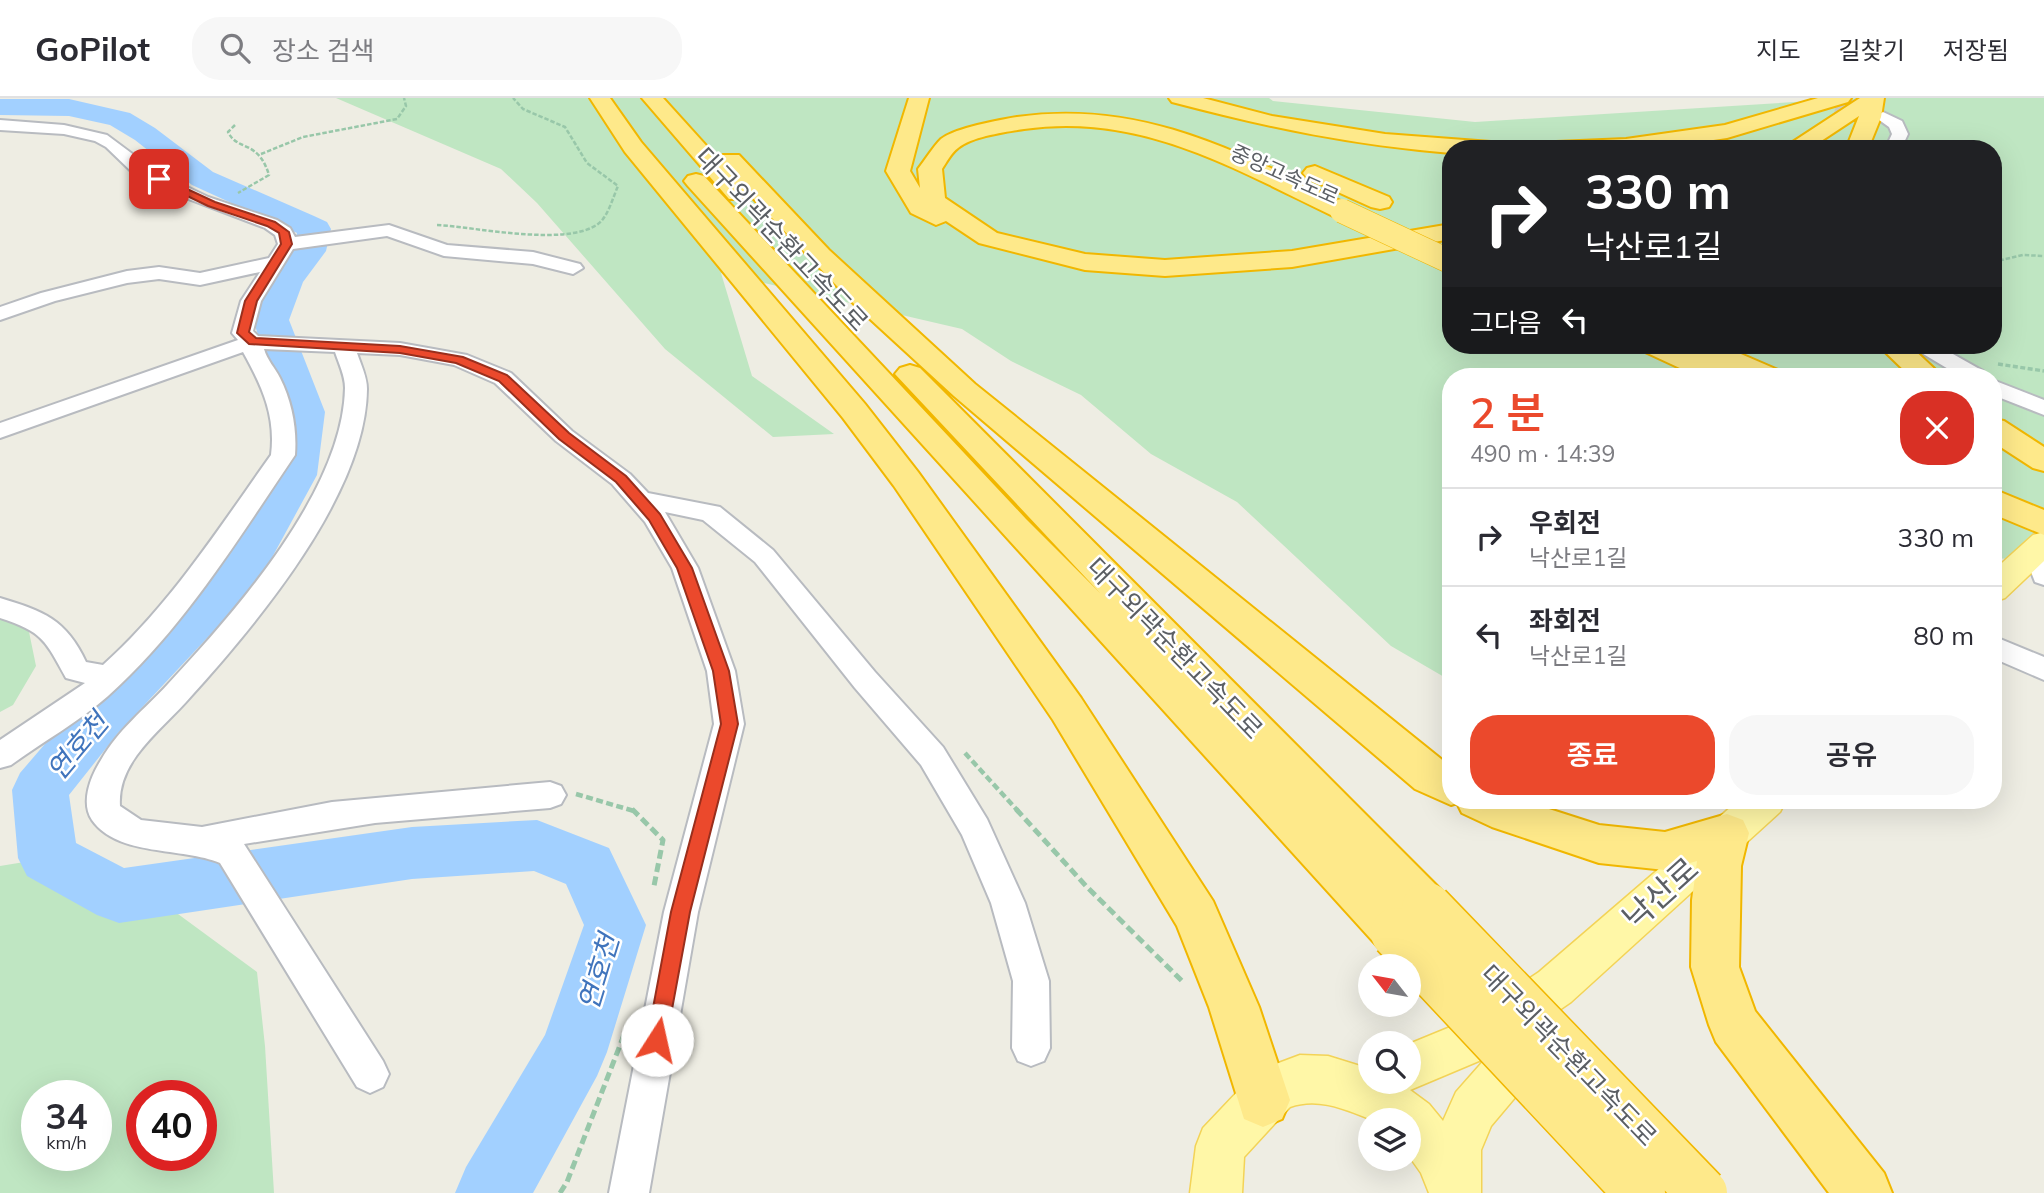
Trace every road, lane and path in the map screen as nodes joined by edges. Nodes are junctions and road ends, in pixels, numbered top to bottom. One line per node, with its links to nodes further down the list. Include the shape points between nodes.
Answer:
1 (404, 98): 20 (path, via 406,106 397,119 303,137)
2 (513, 98): 23 (path, via 535,116 559,123 575,139 588,164 618,187 598,224 553,235 449,225)
3 (600, 98): 74 (highway, via 633,147 855,411 1044,676 1196,916)
4 (623, 98): 72 (highway, 대구외곽순환고속도로, via 1014,527 1176,695)
5 (652, 98): 72 (highway, 대구외곽순환고속도로)
6 (684, 98): 65 (highway, via 777,213 995,418)
7 (919, 98): 27 (highway, via 898,171 920,208 979,245 1079,272 1175,279 1306,267)
8 (1843, 98): 14 (highway, via 1727,131); 15 (highway)
9 (1170, 101): 19 (highway, via 1385,141); 22 (highway, 중앙고속도로)
10 (1132, 104): 22 (highway, 중앙고속도로)
11 (1877, 105): 16 (highway); 17 (highway); 18 (street, via 1896,124)
12 (0, 125): 26 (street, via 63,130 103,139 138,167 181,190 271,224)
13 (235, 125): 20 (path, via 228,132 232,139)
14 (1666, 140)
15 (1790, 140)
16 (1796, 140)
17 (1861, 140)
18 (1897, 140)
19 (1442, 145)
20 (261, 154): 21 (path, via 269,176)
21 (251, 187)
22 (1360, 207): 24 (highway, 중앙고속도로); 25 (highway, via 1154,129 1098,120 1041,120 993,127 950,143 930,169 933,201 988,237 1085,262 1165,268 1292,259); 28 (highway, 중앙고속도로); 30 (highway, bridge)
23 (389, 230): 26 (street); 33 (street, via 444,250 533,258)
24 (1442, 230)
25 (1442, 234)
26 (293, 243): 32 (street)
27 (1442, 245)
28 (1442, 247)
29 (2044, 256): 31 (path)
30 (1442, 257)
31 (2002, 260)
32 (273, 263): 34 (street, via 200,279 159,273 127,277); 35 (street, via 251,301 243,333)
33 (573, 268)
34 (0, 314)
35 (253, 342): 36 (street); 50 (street); 62 (street, via 279,404 285,435 283,455 193,584 144,644)
36 (344, 346): 55 (street, via 400,349 459,360 503,378 564,436 621,479); 70 (street, via 356,386 354,414 320,508 248,608 124,750 104,782 104,812 121,827 157,838)
37 (1645, 354): 42 (highway)
38 (1673, 354): 43 (highway)
39 (1716, 354): 44 (highway)
40 (1902, 354): 45 (highway)
41 (1945, 354): 46 (street)
42 (1675, 368)
43 (1703, 368)
44 (1748, 368)
45 (1918, 368)
46 (1982, 368): 47 (path)
47 (2044, 371)
48 (2002, 391): 49 (street)
49 (2044, 408)
50 (0, 431)
51 (2002, 434): 52 (highway)
52 (2044, 461)
53 (2002, 493): 56 (highway)
54 (2002, 496): 57 (highway)
55 (639, 500): 76 (street, via 711,513 764,556 932,756 976,829 1007,902 1031,981); 83 (street, via 655,517 684,568 721,671 729,724 681,912)
56 (2044, 501)
57 (2042, 548): 58 (main road)
58 (2002, 582)
59 (0, 608): 62 (street, via 49,627 64,643 76,670)
60 (2002, 650): 61 (street)
61 (2044, 669)
62 (108, 677): 64 (street)
63 (961, 749): 74 (path, via 1086,886 1197,996)
64 (0, 756)
65 (1442, 783)
66 (550, 795): 70 (street, via 352,810 251,827); 71 (path, via 581,794 632,809 663,840)
67 (1497, 809): 69 (highway, via 1599,844 1665,851)
68 (1755, 809): 69 (main road, 낙산로)
69 (1727, 833): 73 (main road, 낙산로); 87 (highway, via 1718,866 1715,967 1734,1025)
70 (202, 841): 78 (street, via 232,853)
71 (653, 893)
72 (1411, 921): 85 (highway, 대구외곽순환고속도로, bridge); 86 (highway, 대구외곽순환고속도로, bridge)
73 (1555, 986): 77 (main road, via 1481,1037); 84 (main road, via 1511,1065 1473,1109 1456,1150)
74 (1231, 1000): 80 (highway)
75 (627, 1027): 82 (path)
76 (1031, 1048)
77 (1421, 1062)
78 (370, 1074)
79 (1349, 1079): 80 (main road, via 1300,1079 1273,1088); 84 (main road, via 1412,1121 1440,1156)
80 (1263, 1100): 81 (main road, via 1222,1146)
81 (1213, 1190)
82 (560, 1193)
83 (629, 1193)
84 (1456, 1193)
85 (1640, 1193)
86 (1702, 1193)
87 (1864, 1193)

